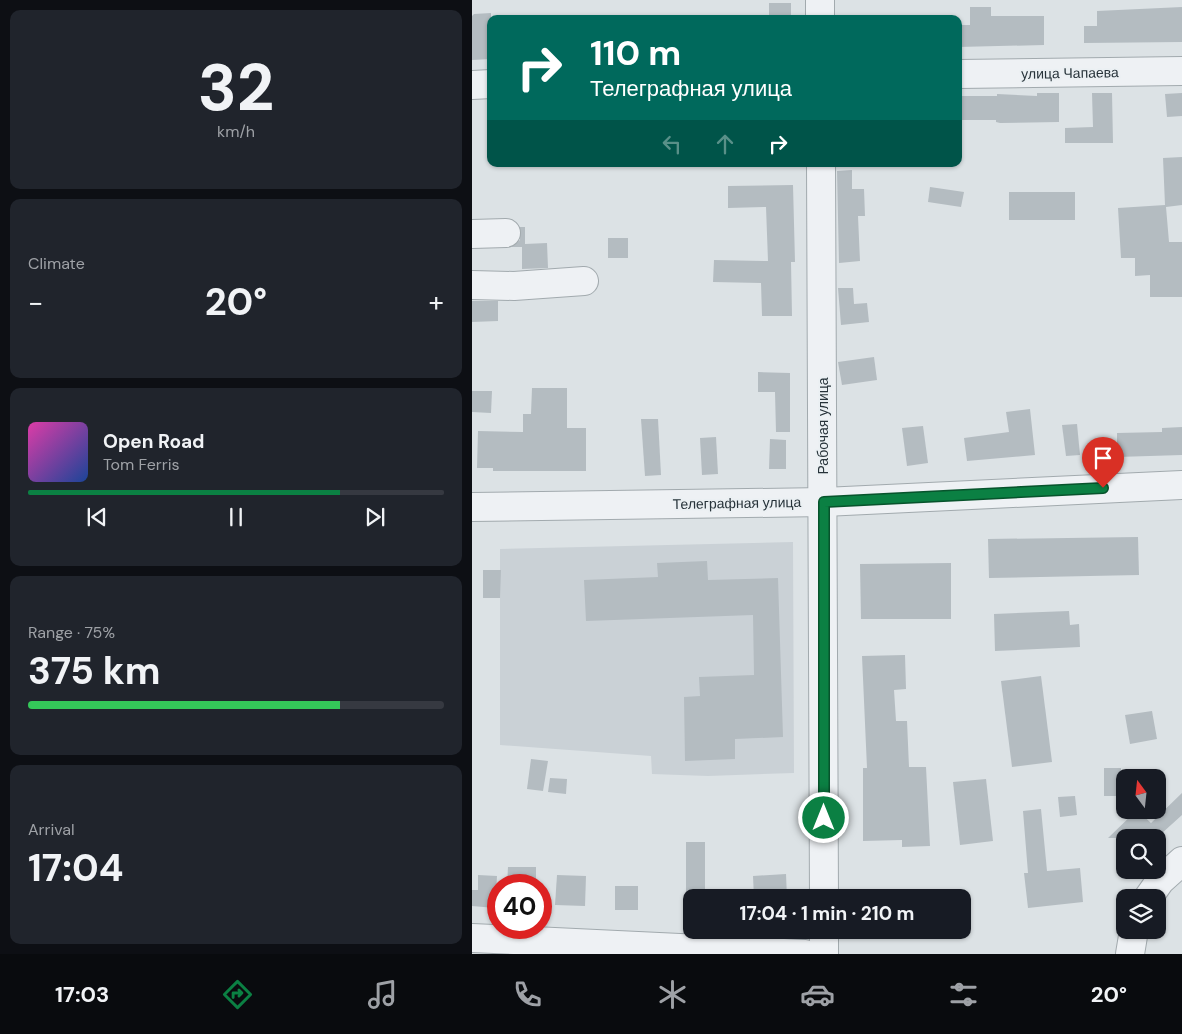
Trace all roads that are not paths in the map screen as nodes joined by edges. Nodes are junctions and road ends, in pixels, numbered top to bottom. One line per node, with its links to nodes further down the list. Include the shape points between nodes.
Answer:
1 (820, 0): 2 (street)
2 (820, 15)
3 (1182, 71): 4 (street, улица Чапаева)
4 (962, 74)
5 (487, 84): 6 (street)
6 (472, 85)
7 (821, 167): 13 (street, Рабочая улица)
8 (506, 233): 9 (street)
9 (472, 234)
10 (584, 281): 11 (street)
11 (472, 285)
12 (1182, 485): 13 (street, Телеграфная улица)
13 (824, 502): 14 (street, Телеграфная улица); 16 (street, Рабочая улица)
14 (472, 506)
15 (1182, 861): 17 (street)
16 (824, 889)
17 (1154, 889)
18 (472, 938): 21 (street)
19 (824, 939): 22 (street)
20 (1132, 939): 23 (street)
21 (805, 954)
22 (824, 954)
23 (1130, 954)

